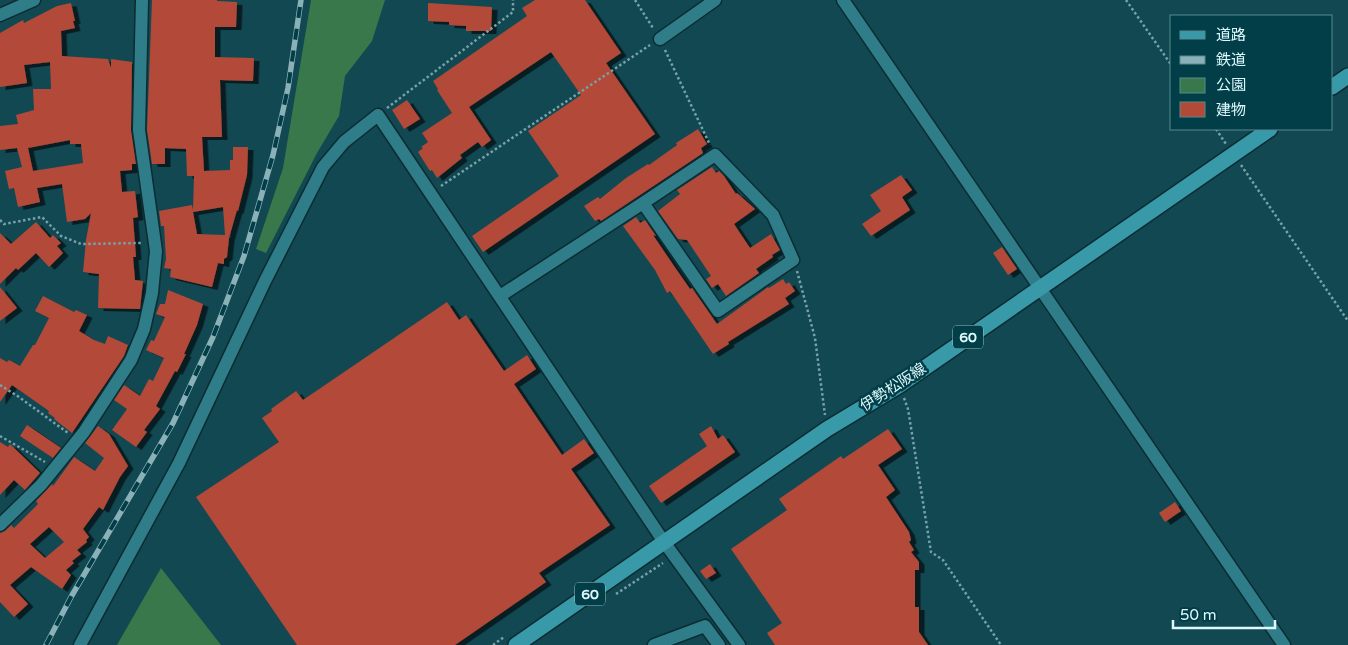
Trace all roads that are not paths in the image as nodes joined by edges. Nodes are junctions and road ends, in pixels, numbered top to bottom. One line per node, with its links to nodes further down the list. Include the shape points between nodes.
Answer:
1 (34, 0): 5 (street)
2 (142, 0): 13 (street, via 138,130 156,251 144,329 131,360 78,440 41,485)
3 (715, 0): 6 (street)
4 (843, 0): 11 (street)
5 (0, 15)
6 (660, 39)
7 (1348, 76): 8 (main road)
8 (1333, 86)
9 (1269, 130): 11 (main road, 伊勢松阪線 / 60)
10 (643, 203): 10 (street, via 715,155 773,215 793,260 718,311); 12 (street)
11 (1039, 288): 14 (main road, 伊勢松阪線 / 60, via 900,384 826,429); 20 (street)
12 (500, 296): 14 (street); 15 (street, via 378,115 344,142 323,167 179,463)
13 (0, 525)
14 (664, 542): 16 (main road, 伊勢松阪線 / 60); 19 (street)
15 (80, 645)
16 (516, 645)
17 (654, 645): 18 (street, via 706,626)
18 (719, 645)
19 (739, 645)
20 (1284, 645)

